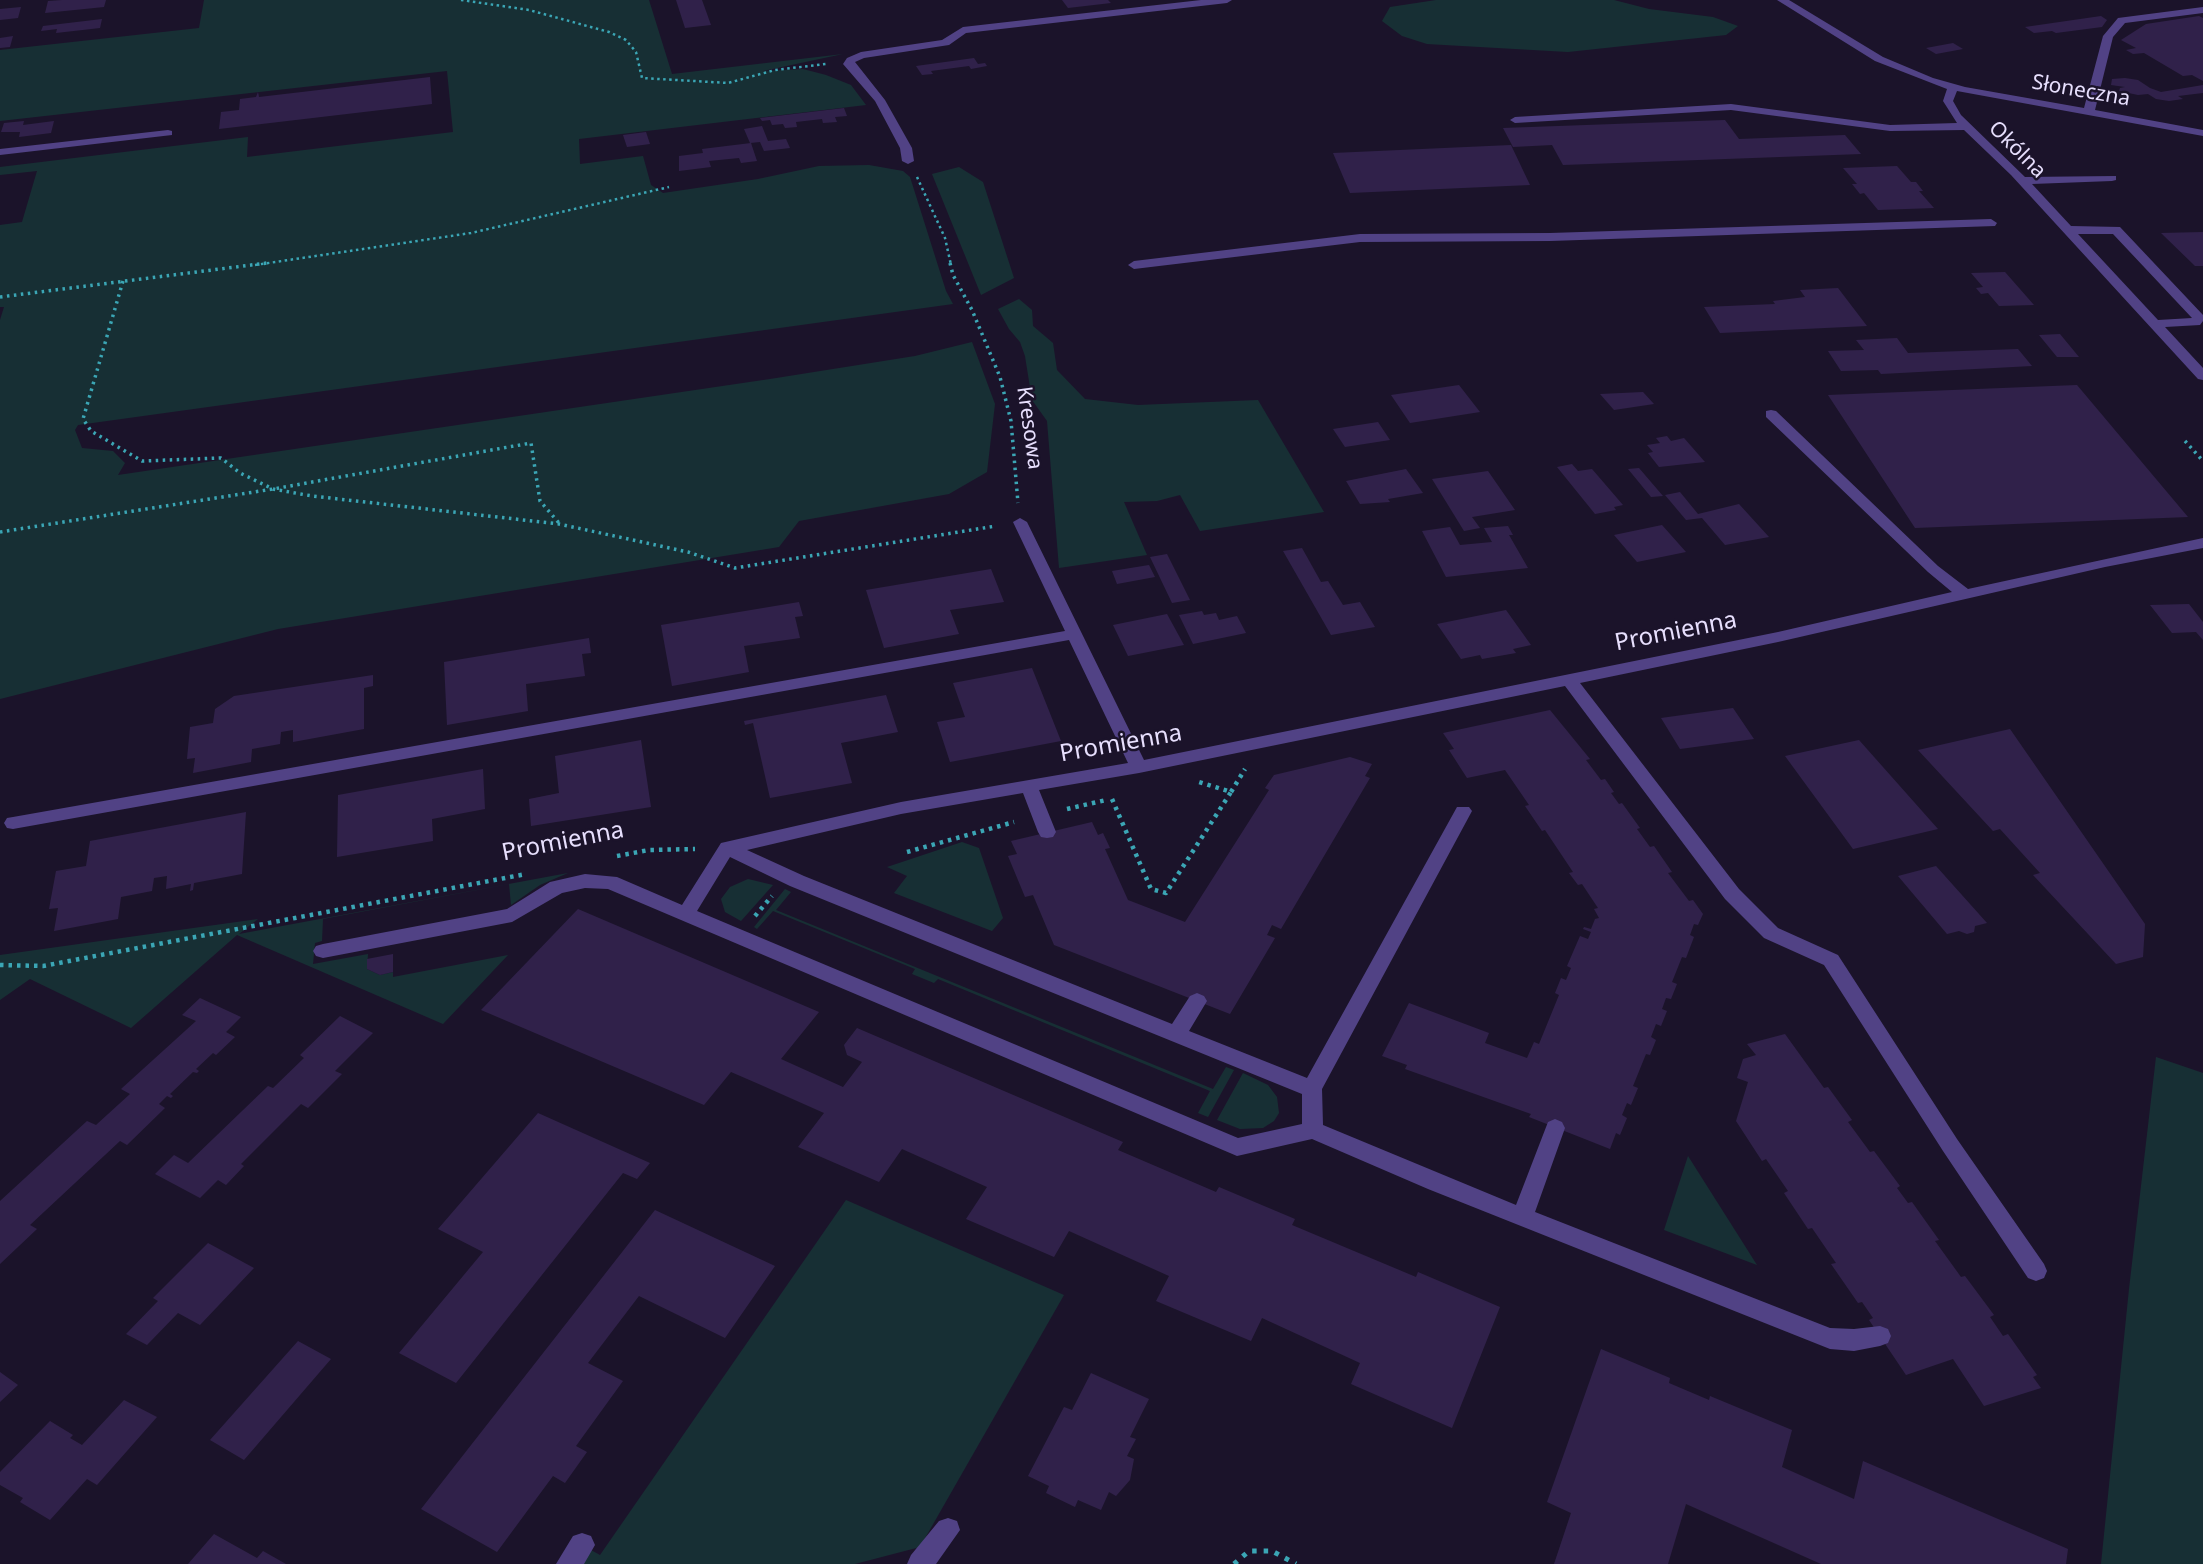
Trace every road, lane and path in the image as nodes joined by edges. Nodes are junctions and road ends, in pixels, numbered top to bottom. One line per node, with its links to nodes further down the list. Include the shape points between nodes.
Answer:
1 (461, 0): 5 (path, via 530,10 608,32 626,40 636,52 642,78 728,83 775,70)
2 (1227, 0): 5 (street, via 963,30 945,43 861,55)
3 (1782, 0): 6 (street, via 1885,63)
4 (2203, 10): 7 (street, via 2122,20 2108,36)
5 (848, 64): 13 (street, via 880,100 906,148)
6 (1952, 87): 7 (street, Słoneczna); 9 (street, Okólna, via 1948,104)
7 (2089, 112): 11 (street, Słoneczna)
8 (1515, 120): 9 (street, via 1731,107 1890,128)
9 (1966, 126): 15 (street, Okólna)
10 (169, 133): 12 (street)
11 (2203, 133)
12 (0, 152)
13 (908, 161): 28 (path, Kresowa, via 931,204 953,275 1000,377 1011,421)
14 (2112, 178): 15 (street)
15 (2022, 181): 18 (street, Okólna)
16 (669, 187): 20 (path, via 471,233)
17 (1991, 223): 19 (street, via 1360,239)
18 (2068, 230): 22 (street, Okólna); 22 (street, via 2116,229 2199,318 2195,323)
19 (1134, 265)
20 (122, 281): 21 (path); 27 (path, via 83,419 91,431 142,461 222,458)
21 (0, 297)
22 (2155, 324): 23 (street, Okólna)
23 (2203, 376)
24 (1771, 414): 32 (street)
25 (2185, 441): 26 (path)
26 (2203, 461)
27 (273, 489): 29 (path); 29 (path, via 531,443 540,500); 30 (path)
28 (1020, 522): 29 (path, via 735,568 688,552); 33 (street)
29 (559, 524)
30 (0, 532)
31 (2203, 543): 32 (street, Promienna)
32 (1966, 595): 34 (street, Promienna)
33 (1074, 634): 36 (street); 43 (street)
34 (1569, 678): 36 (street, Promienna); 58 (street, via 1732,894 1771,933 1831,960)
35 (1252, 758): 39 (path)
36 (1139, 767): 38 (street, Promienna)
37 (1192, 780): 39 (path)
38 (1028, 785): 44 (street); 45 (street, Promienna, via 901,808)
39 (1231, 792): 41 (path, via 1167,893 1151,889)
40 (1125, 796): 41 (path)
41 (1112, 799): 44 (path)
42 (1463, 811): 54 (street)
43 (13, 823)
44 (1043, 824): 46 (path)
45 (727, 848): 47 (path, Promienna, via 649,850); 49 (street); 53 (street, via 797,881)
46 (907, 852)
47 (608, 858)
48 (528, 873): 51 (path, Promienna, via 43,965)
49 (686, 913): 50 (street, via 618,885 585,881 557,887 512,915); 56 (street, via 1237,1147)
50 (323, 951)
51 (0, 965)
52 (1197, 1001): 53 (street)
53 (1177, 1034): 54 (street)
54 (1312, 1089): 56 (street)
55 (1555, 1128): 57 (street)
56 (1313, 1130): 57 (street)
57 (1522, 1217): 59 (street, via 1830,1338)
58 (2036, 1271)
59 (1880, 1336)
60 (948, 1530): 61 (street)
61 (920, 1564)
62 (1234, 1564): 63 (path, via 1250,1551 1272,1550)
63 (1296, 1564)

